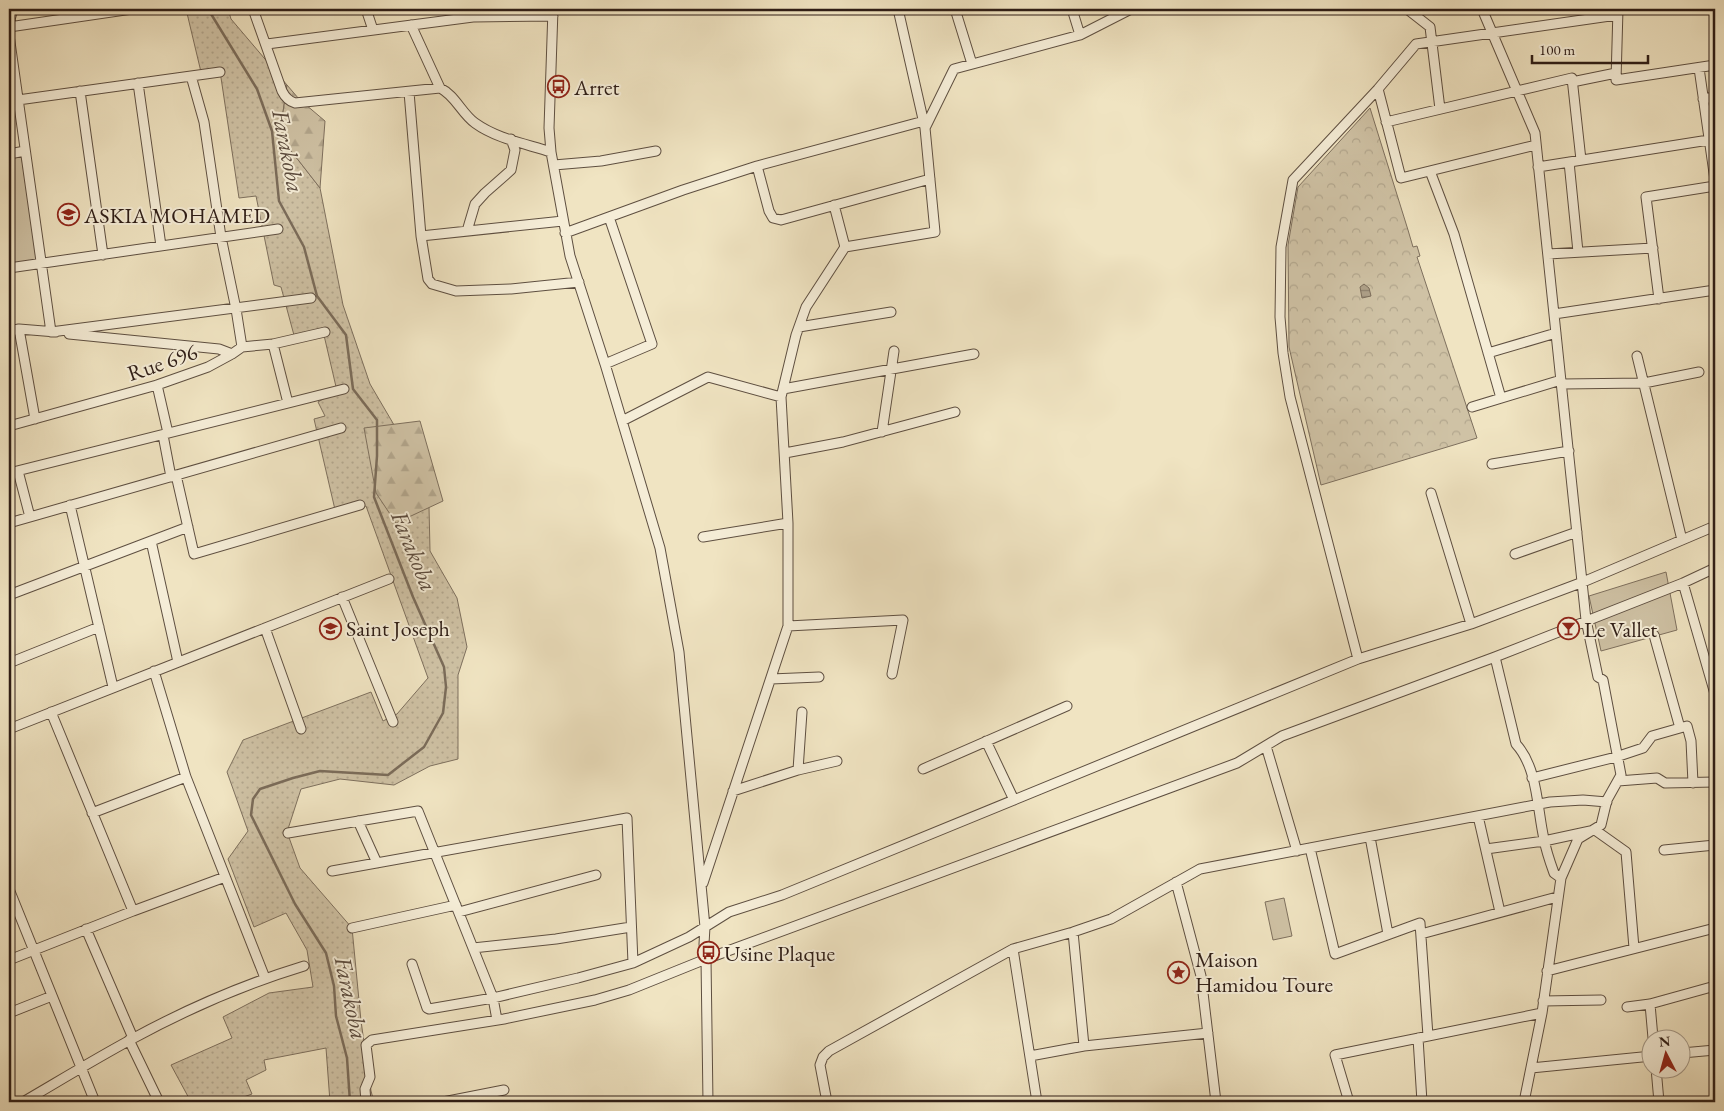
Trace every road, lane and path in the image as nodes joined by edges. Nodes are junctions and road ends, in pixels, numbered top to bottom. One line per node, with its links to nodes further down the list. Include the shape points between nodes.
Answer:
1 (13, 9): 14 (street)
2 (132, 9): 16 (street)
3 (253, 9): 22 (street)
4 (366, 9): 17 (street)
5 (898, 9): 41 (street)
6 (955, 9): 23 (street)
7 (1072, 9): 20 (street)
8 (1130, 9): 20 (street)
9 (1407, 9): 21 (street, via 1430,27)
10 (1482, 9): 18 (street)
11 (1619, 10): 18 (street); 27 (street)
12 (553, 12): 13 (street); 47 (street)
13 (472, 13): 15 (street)
14 (9, 23)
15 (411, 25): 17 (street); 31 (street)
16 (9, 27)
17 (373, 30): 22 (street)
18 (1493, 33): 21 (street); 34 (street)
19 (9, 35): 38 (street)
20 (1080, 35): 23 (street)
21 (1432, 42): 32 (street, via 1416,44); 39 (street)
22 (267, 44): 35 (street, via 282,91 290,102)
23 (972, 64): 41 (street, via 954,69)
24 (1715, 65): 25 (street)
25 (1699, 68): 27 (street, via 1616,80); 37 (street)
26 (220, 72): 28 (street)
27 (1616, 73): 29 (street)
28 (191, 76): 30 (street); 65 (street, via 204,122)
29 (1572, 82): 34 (street, via 1572,78); 49 (street)
30 (138, 83): 33 (street); 66 (street)
31 (440, 88): 35 (street); 42 (street, via 448,91 474,122)
32 (1378, 89): 40 (street); 144 (street, via 1292,180 1281,247 1280,317 1290,396)
33 (80, 91): 38 (street); 71 (street)
34 (1517, 91): 39 (street); 44 (street, via 1535,133)
35 (409, 92): 64 (street)
36 (1715, 97): 37 (street)
37 (1703, 99): 43 (street)
38 (18, 100): 45 (street)
39 (1440, 109): 40 (street)
40 (1386, 122): 54 (street, via 1401,178)
41 (924, 125): 52 (street); 55 (street)
42 (511, 139): 47 (street); 62 (street, via 516,150 511,170 476,204)
43 (1712, 140): 49 (street); 56 (street)
44 (1536, 145): 53 (street); 54 (street)
45 (25, 151): 48 (street); 72 (street)
46 (656, 151): 51 (street)
47 (551, 152): 51 (street)
48 (9, 154)
49 (1581, 160): 50 (street)
50 (1569, 162): 53 (street); 69 (street)
51 (554, 165): 60 (street)
52 (757, 166): 58 (street, via 773,218 781,220); 59 (street)
53 (1538, 166): 70 (street)
54 (1430, 171): 90 (street, via 1454,234)
55 (930, 179): 58 (street); 67 (street, via 936,232)
56 (1715, 180)
57 (1715, 186): 68 (street, via 1646,196)
58 (834, 205): 67 (street)
59 (609, 217): 63 (street); 94 (street, via 652,344)
60 (563, 222): 62 (street); 63 (street)
61 (278, 229): 65 (street)
62 (466, 231): 64 (street)
63 (565, 233): 74 (street)
64 (421, 236): 74 (street, via 428,279 444,288 492,290)
65 (221, 238): 66 (street); 78 (street)
66 (161, 246): 71 (street)
67 (845, 247): 81 (street, via 806,307)
68 (1653, 248): 69 (street); 77 (street)
69 (1578, 252): 70 (street)
70 (1548, 254): 80 (street)
71 (103, 255): 72 (street)
72 (41, 264): 73 (street); 84 (street)
73 (9, 268)
74 (578, 282): 94 (street)
75 (1715, 290): 77 (street)
76 (312, 298): 78 (street)
77 (1659, 299): 80 (street)
78 (236, 309): 84 (street); 88 (street)
79 (891, 312): 81 (street)
80 (1554, 314): 86 (street)
81 (799, 327): 101 (street)
82 (18, 329): 83 (street); 84 (street); 106 (street)
83 (9, 331)
84 (51, 332): 91 (street, via 219,349)
85 (325, 332): 87 (street, Rue 696)
86 (1556, 333): 90 (street); 97 (street)
87 (273, 344): 88 (street, Rue 696); 103 (street)
88 (242, 348): 91 (street, Rue 696)
89 (894, 351): 95 (street)
90 (1488, 353): 102 (street)
91 (232, 354): 99 (street, Rue 696, via 208,367)
92 (974, 354): 95 (street)
93 (1637, 356): 98 (street)
94 (605, 364): 107 (street)
95 (891, 370): 101 (street); 110 (street)
96 (1700, 372): 98 (street)
97 (1561, 382): 98 (street); 102 (street); 112 (street)
98 (1644, 382): 127 (street)
99 (157, 385): 106 (street, Rue 696); 111 (street)
100 (344, 389): 103 (street)
101 (782, 393): 107 (street, via 708,377); 113 (street)
102 (1501, 398): 104 (street)
103 (288, 403): 111 (street)
104 (1472, 407)
105 (955, 412): 110 (street)
106 (35, 419): 108 (street, Rue 696)
107 (622, 421): 195 (street, via 660,548 679,652)
108 (9, 426)
109 (341, 428): 116 (street)
110 (882, 432): 113 (street)
111 (166, 434): 115 (street); 116 (street)
112 (1569, 451): 114 (street); 125 (street)
113 (785, 453): 122 (street)
114 (1492, 464)
115 (13, 472): 120 (street)
116 (174, 476): 118 (street); 124 (street)
117 (1431, 493): 138 (street)
118 (70, 505): 120 (street); 130 (street)
119 (360, 506): 124 (street, via 194,554)
120 (30, 517): 121 (street)
121 (9, 523)
122 (788, 524): 126 (street); 139 (street)
123 (1715, 526): 127 (street)
124 (188, 527): 128 (street)
125 (1577, 532): 129 (street); 133 (street)
126 (704, 537)
127 (1682, 540): 133 (street)
128 (151, 541): 130 (street); 145 (street)
129 (1515, 554)
130 (85, 566): 135 (street); 140 (street)
131 (1715, 568): 134 (street)
132 (389, 579): 136 (street)
133 (1583, 582): 137 (street); 138 (street)
134 (1683, 583): 137 (street); 147 (street)
135 (9, 595)
136 (342, 597): 141 (street); 157 (street)
137 (1586, 620): 143 (street); 163 (street, via 1598,677 1604,680)
138 (1471, 624): 144 (street)
139 (788, 626): 149 (street, via 903,620); 151 (street)
140 (99, 628): 146 (street); 152 (street)
141 (265, 628): 145 (street); 160 (street)
142 (1654, 635): 158 (street)
143 (1495, 657): 162 (street, via 1282,736); 168 (street, via 1516,744 1525,753)
144 (1358, 659): 173 (street)
145 (178, 662): 148 (street)
146 (9, 663)
147 (1711, 664): 153 (street)
148 (154, 671): 152 (street); 167 (street)
149 (892, 674)
150 (819, 677): 151 (street)
151 (771, 679): 172 (street)
152 (114, 687): 155 (street)
153 (1715, 694)
154 (1067, 706): 161 (street)
155 (50, 712): 159 (street); 176 (street)
156 (802, 712): 166 (street)
157 (393, 722)
158 (1680, 728): 163 (street, via 1652,736 1643,748); 170 (street, via 1687,726 1691,741)
159 (9, 729)
160 (301, 729)
161 (986, 741): 165 (street); 173 (street)
162 (1266, 746): 187 (street); 213 (street, via 1237,763)
163 (1619, 756): 168 (street); 169 (street, via 1621,775)
164 (837, 761): 166 (street)
165 (924, 769)
166 (798, 770): 172 (street)
167 (186, 777): 176 (street); 192 (street)
168 (1532, 778): 175 (street)
169 (1618, 781): 170 (street, via 1657,778 1665,783); 174 (street)
170 (1693, 782): 171 (street)
171 (1715, 782)
172 (734, 791): 195 (street)
173 (1014, 800): 202 (street, via 782,895 729,912)
174 (1607, 802): 175 (street, via 1583,800); 179 (street, via 1601,825)
175 (1538, 804): 177 (street); 182 (street)
176 (92, 813): 199 (street)
177 (1478, 816): 181 (street); 185 (street)
178 (358, 821): 180 (street); 188 (street, via 418,811); 189 (street)
179 (1595, 830): 182 (street); 193 (street, via 1578,839); 210 (street, via 1626,852)
180 (288, 833)
181 (1370, 837): 184 (street); 207 (street)
182 (1544, 841): 185 (street); 193 (street, via 1554,873)
183 (1715, 846): 186 (street)
184 (1310, 848): 187 (street); 207 (street, via 1335,954)
185 (1486, 849): 200 (street)
186 (1664, 850)
187 (1297, 851): 194 (street, via 1200,869)
188 (435, 853): 189 (street); 198 (street); 201 (street, via 626,818)
189 (378, 863): 190 (street)
190 (332, 871)
191 (596, 876): 198 (street)
192 (225, 877): 199 (street); 219 (street)
193 (1561, 878): 197 (street)
194 (1176, 882): 206 (street, via 1111,919); 231 (street, via 1202,976)
195 (702, 885): 202 (street)
196 (9, 890): 212 (street)
197 (1557, 897): 200 (street); 218 (street)
198 (458, 909): 203 (street); 209 (street)
199 (133, 910): 205 (street)
200 (1500, 912): 208 (street)
201 (632, 927): 209 (street); 215 (street)
202 (705, 927): 213 (street); 215 (street)
203 (352, 928)
204 (1715, 928): 210 (street)
205 (86, 929): 212 (street); 234 (street)
206 (1073, 932): 211 (street); 235 (street)
207 (1388, 934): 208 (street, via 1420,923)
208 (1421, 934): 232 (street)
209 (473, 948): 222 (street)
210 (1634, 948): 218 (street)
211 (1013, 949): 238 (street); 250 (street, via 829,1051 820,1065)
212 (33, 950): 214 (street); 221 (street)
213 (706, 959): 229 (street, via 595,1000); 249 (street)
214 (9, 960)
215 (633, 963): 222 (street)
216 (412, 964): 222 (street, via 428,1009)
217 (304, 966): 219 (street)
218 (1547, 971): 224 (street)
219 (265, 978): 234 (street)
220 (1715, 986): 225 (street)
221 (52, 996): 227 (street); 240 (street)
222 (493, 998): 229 (street)
223 (1601, 1000): 224 (street)
224 (1544, 1001): 228 (street)
225 (1650, 1004): 226 (street); 230 (street)
226 (1627, 1007)
227 (9, 1013)
228 (1542, 1013): 232 (street); 241 (street)
229 (497, 1020): 247 (street, via 372,1040 366,1044 370,1077 365,1089)
230 (1652, 1028)
231 (1208, 1033): 235 (street); 252 (street)
232 (1428, 1036): 233 (street)
233 (1418, 1038): 253 (street, via 1336,1055); 254 (street)
234 (131, 1039): 240 (street); 246 (street)
235 (1084, 1046): 238 (street)
236 (1715, 1050): 237 (street)
237 (1692, 1052)
238 (1030, 1056): 251 (street)
239 (1642, 1057): 241 (street)
240 (81, 1068): 244 (street); 245 (street)
241 (1531, 1068): 255 (street)
242 (1657, 1078): 256 (street)
243 (504, 1090): 248 (street)
244 (23, 1102)
245 (95, 1102)
246 (159, 1102)
247 (366, 1102)
248 (443, 1102)
249 (708, 1102)
250 (827, 1102)
251 (1037, 1102)
252 (1216, 1102)
253 (1349, 1102)
254 (1422, 1102)
255 (1524, 1102)
256 (1660, 1102)

